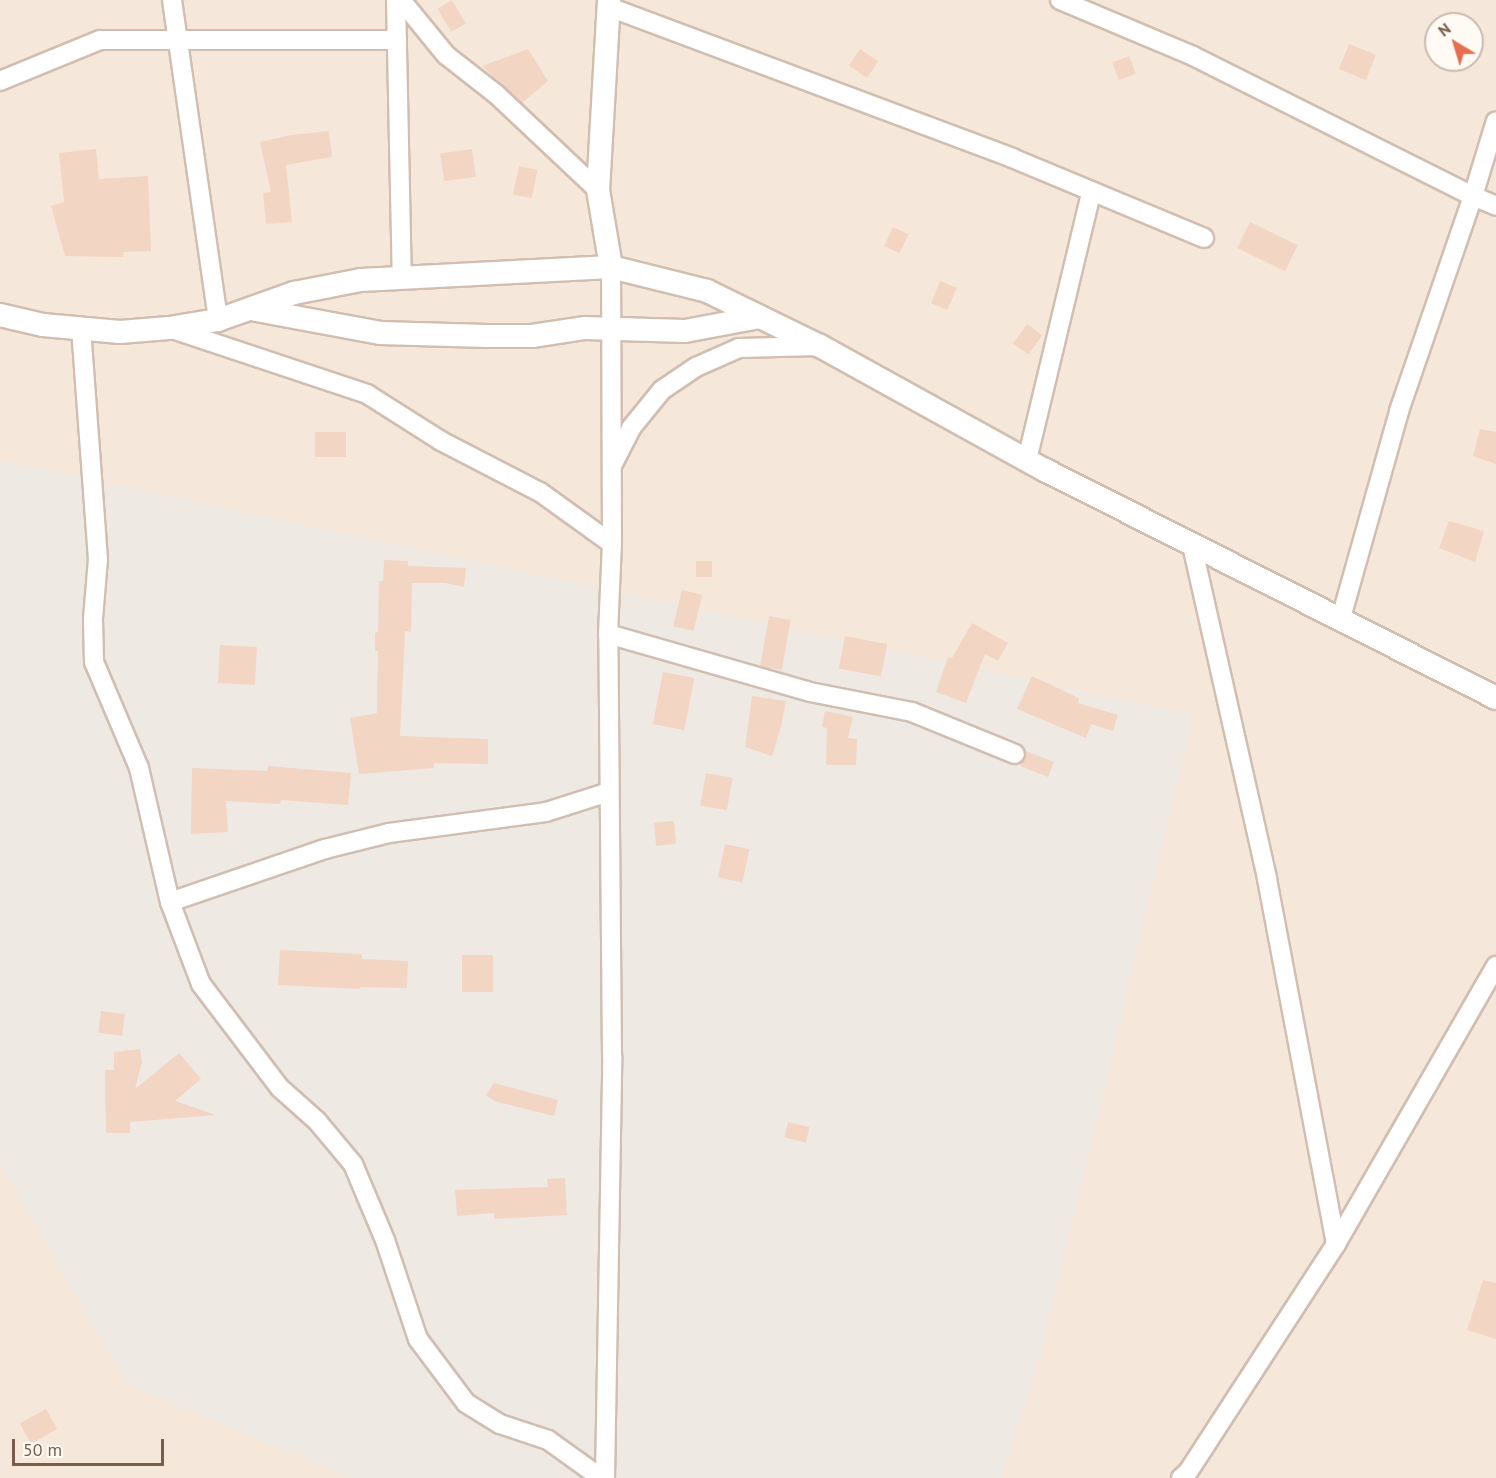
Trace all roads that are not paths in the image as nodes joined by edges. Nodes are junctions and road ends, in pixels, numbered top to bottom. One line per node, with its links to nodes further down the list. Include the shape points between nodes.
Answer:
1 (172, 0): 6 (street)
2 (396, 0): 7 (street)
3 (401, 0): 10 (street, via 446,55 496,94)
4 (1060, 0): 12 (street, via 1193,56)
5 (609, 3): 10 (street); 11 (street, via 1012,158)
6 (177, 40): 7 (street); 8 (street, via 100,40); 20 (street)
7 (397, 40): 16 (street)
8 (0, 81)
9 (1496, 121): 12 (street)
10 (598, 190): 15 (street)
11 (1091, 193): 14 (street); 25 (street)
12 (1473, 196): 13 (street); 29 (street, via 1399,411)
13 (1496, 206)
14 (1204, 238)
15 (610, 267): 16 (street); 19 (street, via 707,291); 23 (street)
16 (402, 278): 17 (street, via 361,280 294,293)
17 (249, 309): 20 (street); 23 (street, via 380,333 532,336)
18 (0, 315): 21 (street, via 43,325)
19 (760, 317): 23 (street, via 685,331); 24 (street)
20 (218, 320): 22 (street)
21 (81, 328): 22 (street, via 120,332); 34 (street, via 98,559 94,662 139,768)
22 (170, 328): 27 (street, via 367,394 441,441 540,492)
23 (611, 328): 26 (street)
24 (820, 346): 25 (street); 26 (street, via 739,348 696,367 662,390 631,428)
25 (1027, 460): 28 (street)
26 (612, 467): 27 (street)
27 (612, 544): 30 (street)
28 (1192, 544): 29 (street); 36 (street, via 1268,878)
29 (1341, 618): 31 (street)
30 (608, 634): 32 (street, via 810,692 912,712); 33 (street)
31 (1496, 698)
32 (1015, 754)
33 (609, 792): 34 (street, via 546,812 389,833 325,849); 37 (street, via 612,1056)
34 (170, 902): 37 (street, via 201,984 280,1088 317,1121 353,1164 385,1240 418,1339 465,1403 500,1424 548,1440)
35 (1496, 966): 36 (street)
36 (1336, 1244): 38 (street, via 1188,1473)
37 (603, 1478)
38 (1181, 1478)

